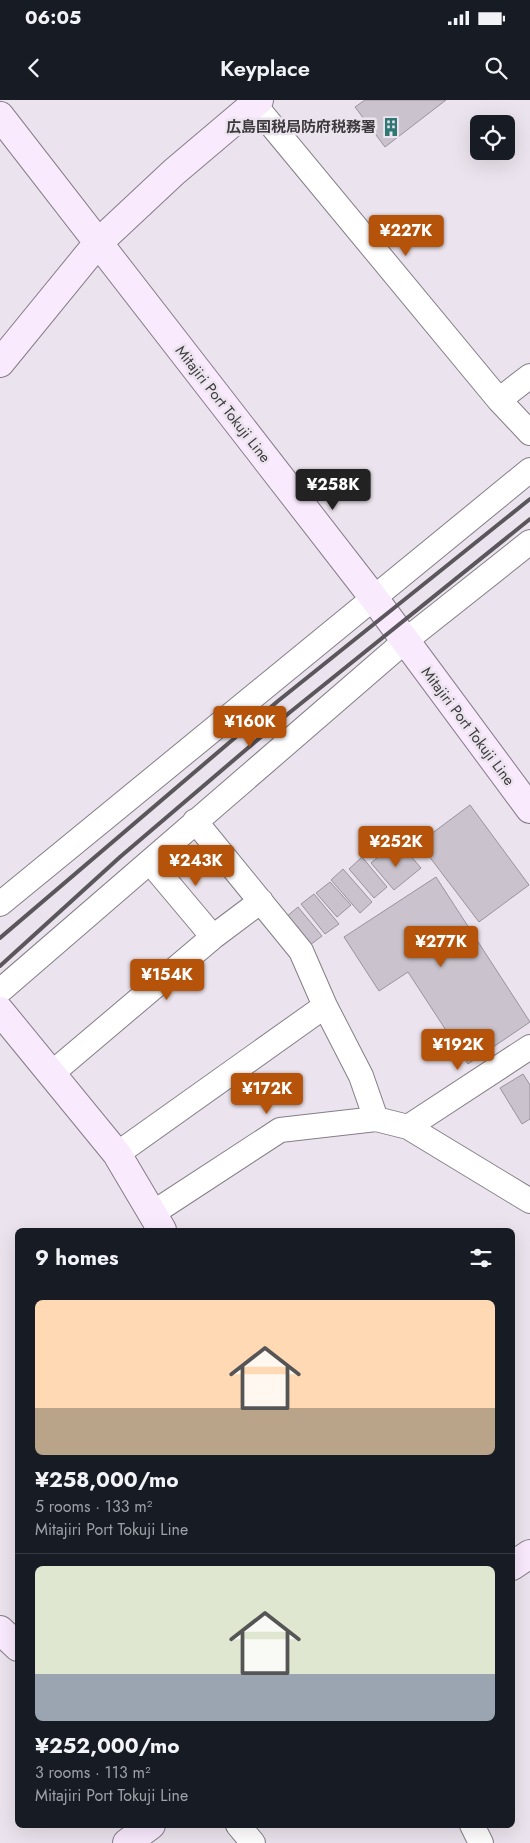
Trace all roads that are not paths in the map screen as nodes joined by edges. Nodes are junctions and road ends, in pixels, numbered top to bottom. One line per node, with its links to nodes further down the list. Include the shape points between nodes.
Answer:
1 (256, 102): 3 (main road); 6 (street)
2 (0, 116): 3 (main road, Mitajiri Port Tokuji Line)
3 (97, 244): 4 (main road); 10 (main road, Mitajiri Port Tokuji Line)
4 (0, 363)
5 (530, 376): 6 (street)
6 (499, 400): 7 (street)
7 (530, 433)
8 (530, 470): 10 (street)
9 (530, 542): 11 (street)
10 (373, 597): 11 (main road, Mitajiri Port Tokuji Line); 16 (street)
11 (405, 641): 12 (main road, Mitajiri Port Tokuji Line); 13 (street)
12 (530, 809)
13 (195, 821): 14 (street); 15 (street)
14 (150, 862): 17 (street); 18 (street)
15 (261, 901): 17 (street); 19 (street, via 300,951)
16 (0, 904)
17 (212, 937): 22 (street)
18 (0, 991)
19 (325, 1006): 23 (street, via 361,1076); 25 (street)
20 (0, 1011): 22 (main road)
21 (530, 1047): 24 (street)
22 (51, 1074): 25 (main road)
23 (376, 1118): 24 (street); 27 (street, via 280,1130)
24 (408, 1127): 26 (street)
25 (117, 1154): 27 (main road)
26 (530, 1201)
27 (157, 1221)
28 (530, 1554): 29 (main road)
29 (515, 1564)
30 (147, 1828): 33 (main road)
31 (240, 1828): 34 (street)
32 (474, 1828): 35 (street)
33 (127, 1843)
34 (253, 1843)
35 (481, 1843)

